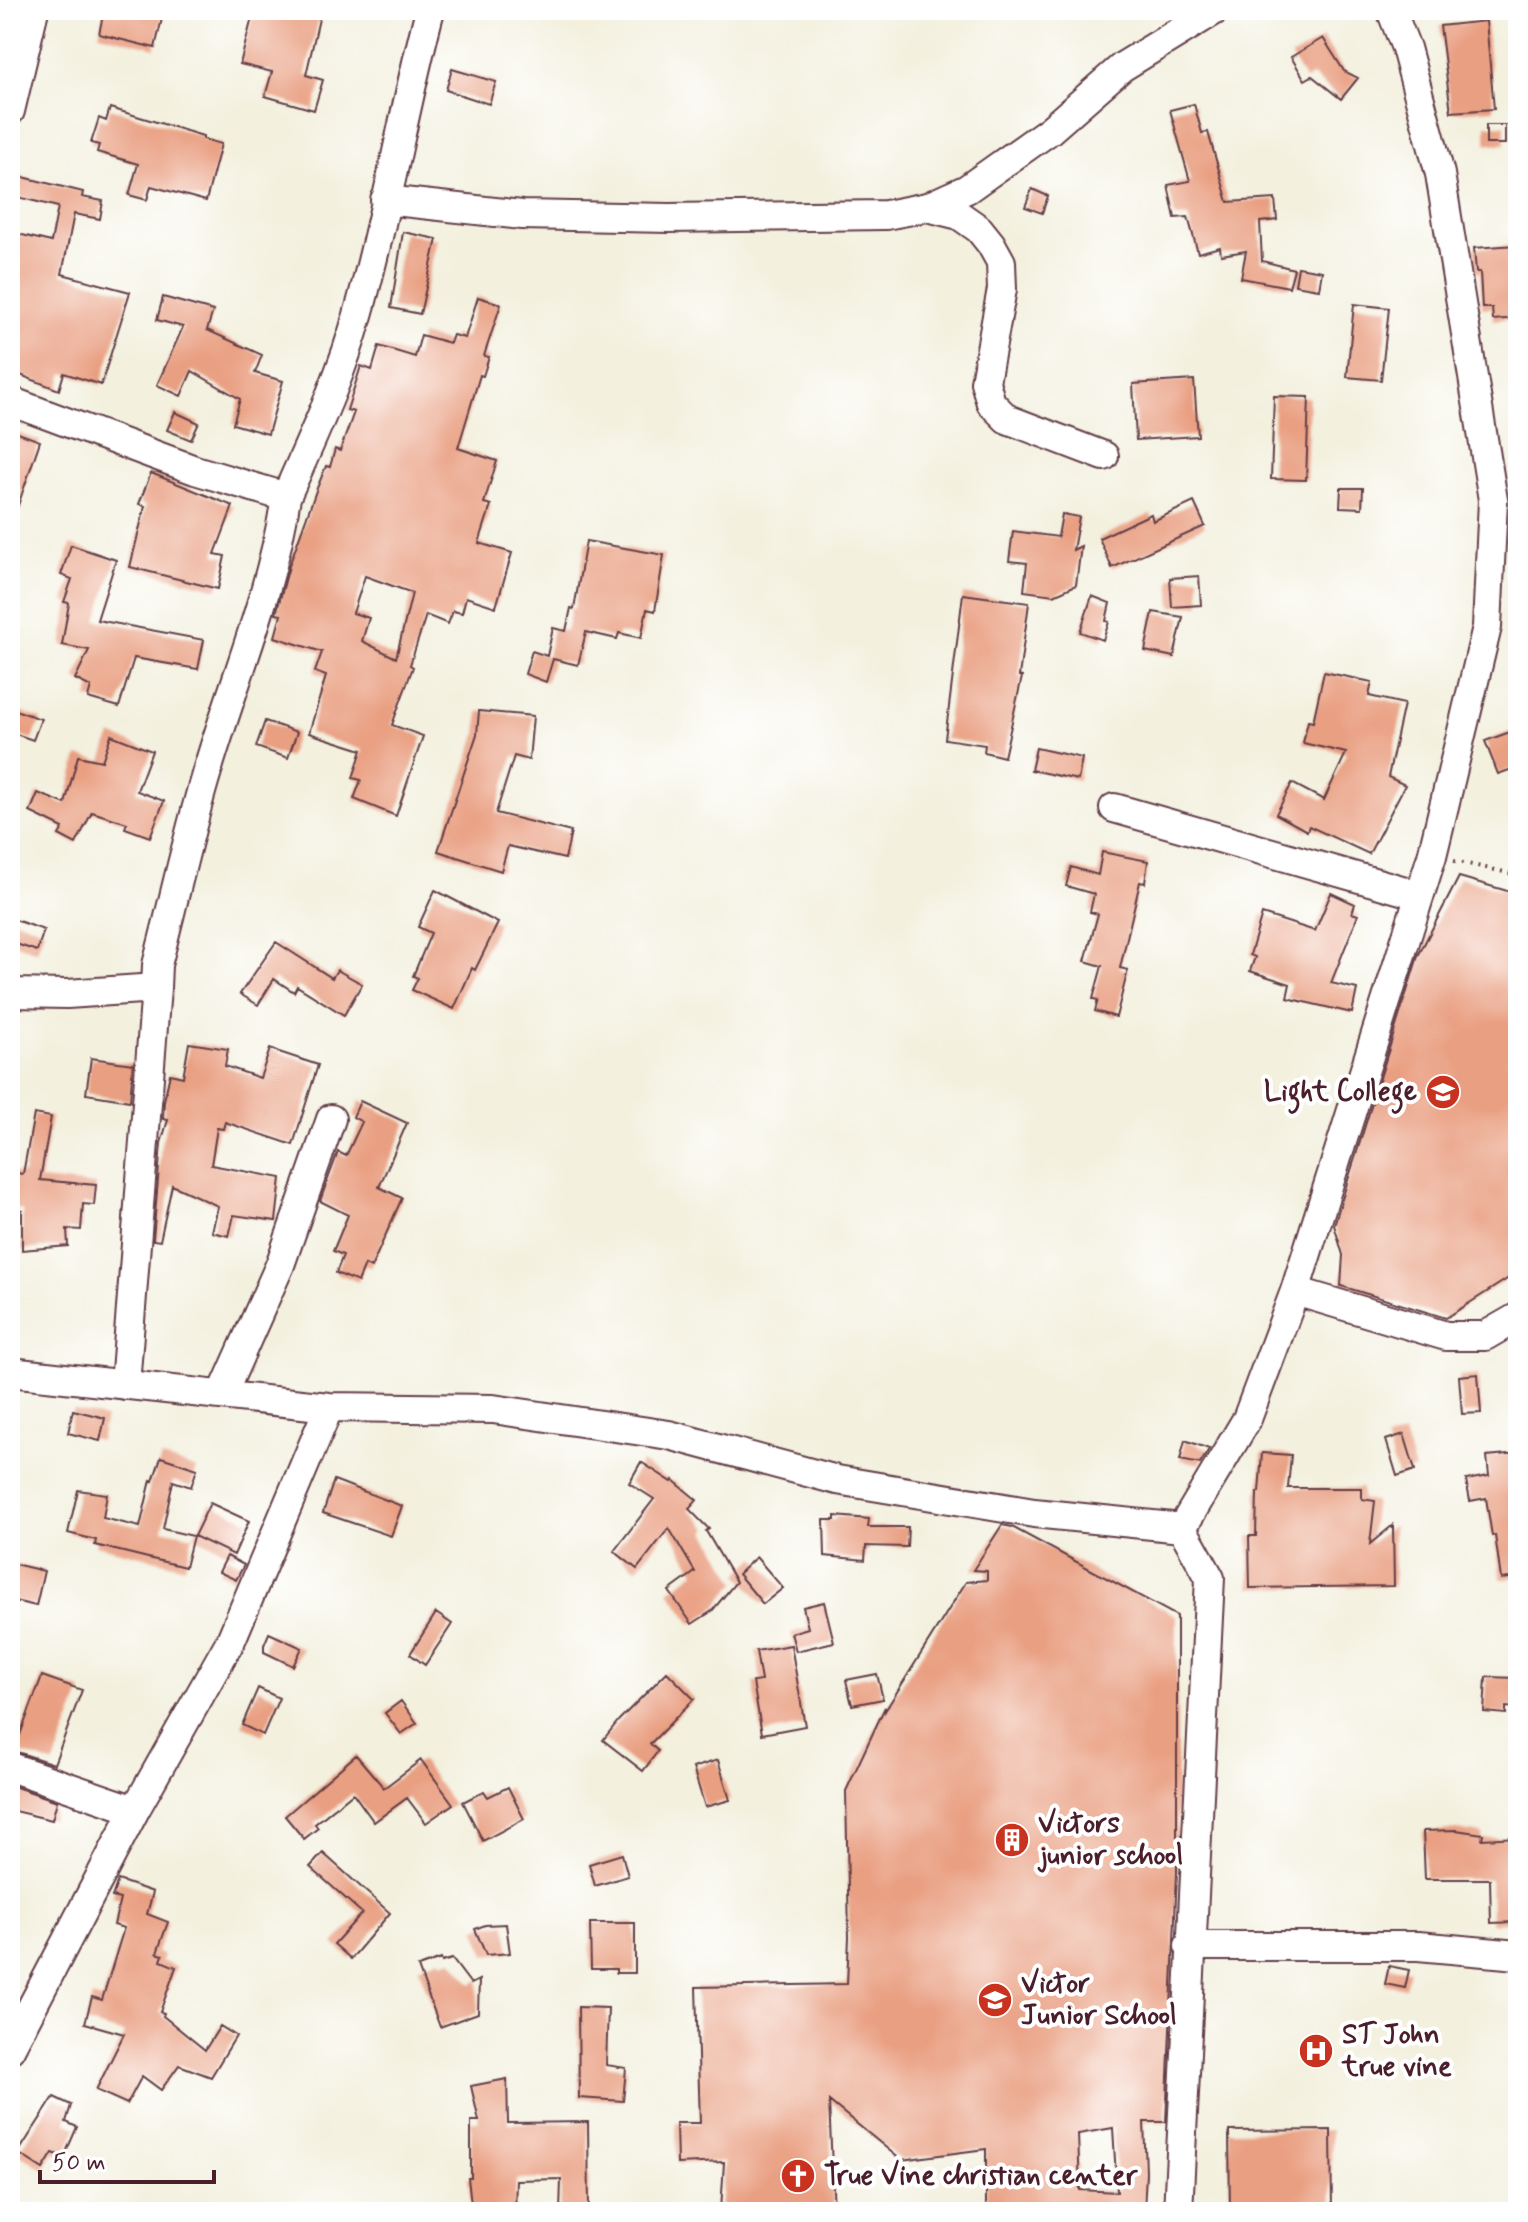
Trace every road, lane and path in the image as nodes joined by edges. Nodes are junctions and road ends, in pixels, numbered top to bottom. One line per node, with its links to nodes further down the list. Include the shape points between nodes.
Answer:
1 (34, 10): 5 (street)
2 (430, 10): 6 (street)
3 (1215, 10): 7 (street, via 1122,67 1050,130 967,189)
4 (1391, 10): 12 (street, via 1440,174 1493,500 1487,627)
5 (10, 111)
6 (385, 200): 7 (street, via 522,215 669,218 886,215); 10 (street, via 358,317)
7 (927, 207): 9 (street, via 959,215 979,229 1001,262 1002,289 985,382 991,403 1007,419)
8 (10, 401): 10 (street, via 195,470)
9 (1104, 456)
10 (286, 497): 15 (street, via 280,536 201,791 157,965)
11 (1114, 808): 14 (street)
12 (1432, 856): 13 (path); 14 (street)
13 (1518, 875)
14 (1419, 895): 18 (street)
15 (156, 988): 16 (street); 21 (street)
16 (10, 993)
17 (331, 1119): 22 (street, via 280,1265)
18 (1295, 1291): 19 (street, via 1446,1336 1485,1336); 24 (street, via 1247,1419)
19 (1518, 1317)
20 (10, 1372): 21 (street)
21 (125, 1385): 22 (street)
22 (222, 1395): 23 (street)
23 (329, 1407): 24 (street, via 507,1411 669,1435 837,1480 1034,1513); 26 (street, via 231,1640)
24 (1182, 1528): 27 (street, via 1210,1578)
25 (10, 1767): 26 (street)
26 (135, 1810): 29 (street)
27 (1189, 1946): 28 (street, via 1418,1946); 30 (street)
28 (1518, 1955)
29 (10, 2049)
30 (1178, 2212)

